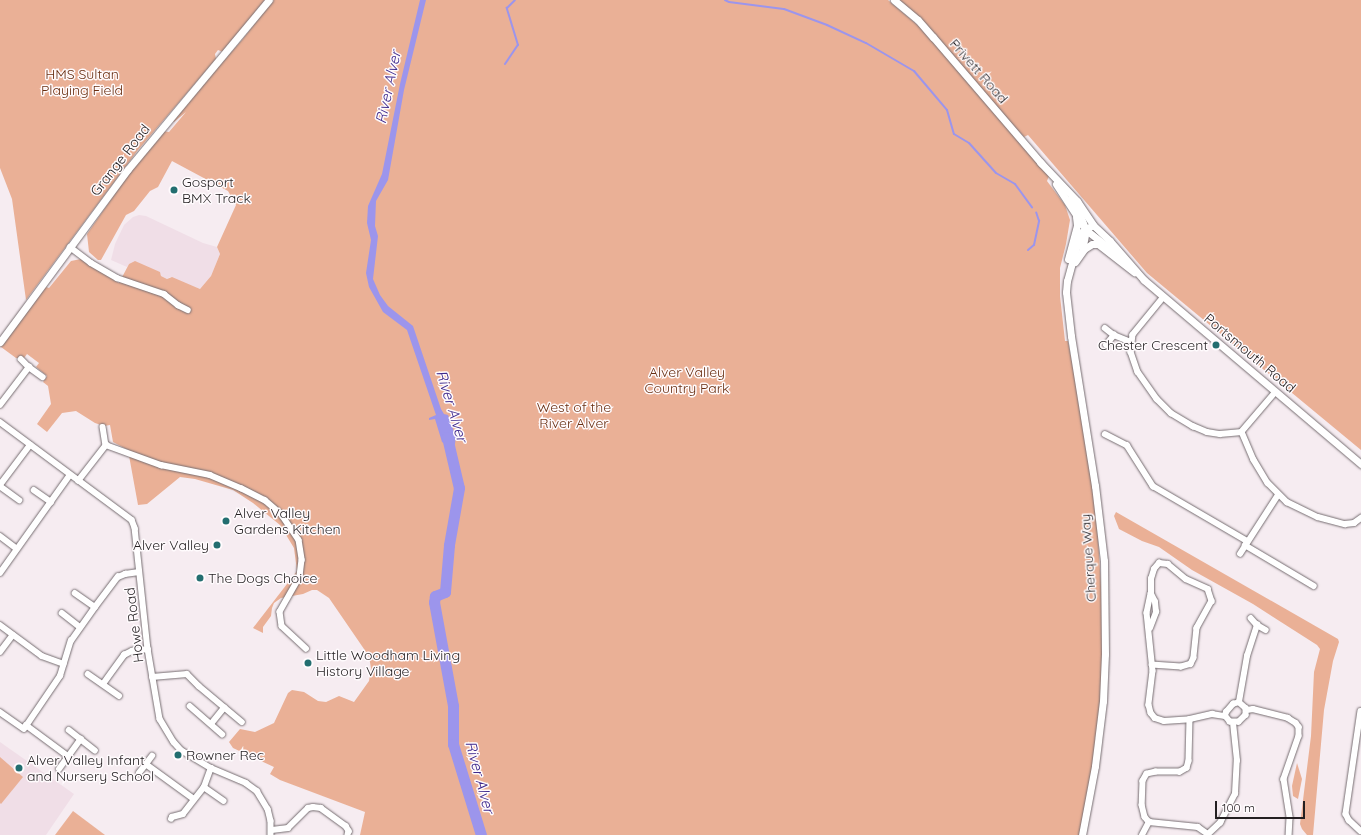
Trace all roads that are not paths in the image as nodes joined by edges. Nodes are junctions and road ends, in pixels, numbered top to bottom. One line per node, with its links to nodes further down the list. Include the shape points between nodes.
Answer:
1 (268, 0): 8 (street, Grange Road, via 141,153)
2 (894, 0): 3 (street, Privett Road, via 918,20)
3 (1040, 162): 4 (street, Privett Road); 5 (street, Privett Road, via 1072,207)
4 (1066, 190): 6 (street, Privett Road, via 1077,201); 7 (street)
5 (1076, 217): 7 (street, Privett Road); 13 (street, Cherque Way, via 1077,225 1065,269)
6 (1093, 226): 7 (street, Cherque Way); 10 (street, Portsmouth Road, via 1110,241)
7 (1086, 230): 9 (street); 10 (street, Portsmouth Road); 11 (street, Cherque Way, via 1080,233)
8 (70, 247): 15 (street, via 117,278 164,294); 18 (street, Grange Road)
9 (1081, 252): 11 (street); 12 (street, via 1092,244 1103,246)
10 (1125, 260): 12 (street, Portsmouth Road)
11 (1070, 271): 13 (street, Cherque Way)
12 (1144, 280): 14 (street, Portsmouth Road)
13 (1067, 281): 97 (street, Cherque Way, via 1071,336 1104,561 1103,701 1095,766)
14 (1164, 297): 19 (street, via 1138,328); 24 (street, Portsmouth Road)
15 (188, 310)
16 (1105, 328): 17 (street)
17 (1114, 335): 19 (street); 20 (street)
18 (0, 342)
19 (1131, 342): 28 (street, via 1131,352 1138,372 1157,399 1172,413 1207,432)
20 (1106, 345)
21 (21, 359): 22 (street)
22 (29, 367): 23 (street); 25 (street)
23 (43, 377)
24 (1276, 392): 28 (street); 32 (street, Portsmouth Road)
25 (0, 405)
26 (0, 422): 30 (street, Howe Road)
27 (102, 428): 31 (street)
28 (1242, 432): 37 (street, via 1261,473)
29 (1105, 434): 42 (street, via 1127,445 1153,486)
30 (30, 445): 33 (street, Howe Road); 35 (street)
31 (106, 445): 34 (street); 57 (street, via 161,465 216,478 265,500 282,515 299,540 302,560 300,577 280,612 282,626)
32 (1361, 464)
33 (70, 475): 34 (street, Howe Road); 39 (street)
34 (78, 481): 45 (street, Howe Road, via 132,520)
35 (0, 486): 38 (street)
36 (34, 490): 39 (street)
37 (1278, 495): 40 (street, via 1299,509 1335,522 1354,523); 42 (street)
38 (19, 500)
39 (51, 502): 43 (street)
40 (1361, 518)
41 (0, 536): 43 (street)
42 (1246, 543): 44 (street); 47 (street)
43 (17, 548): 46 (street)
44 (1240, 554)
45 (139, 572): 49 (street, via 118,577); 58 (street, Howe Road)
46 (0, 574)
47 (1314, 586)
48 (75, 593): 49 (street)
49 (95, 607): 54 (street)
50 (62, 613): 54 (street)
51 (1251, 618): 53 (street)
52 (0, 625): 56 (street)
53 (1257, 625): 55 (street); 66 (street, via 1247,656)
54 (80, 627): 60 (street, via 71,641)
55 (1266, 630)
56 (13, 635): 59 (street); 60 (street, via 42,656)
57 (306, 648)
58 (148, 649): 63 (street, Howe Road); 64 (street, via 124,655)
59 (0, 652)
60 (64, 664): 77 (street, via 60,676)
61 (1152, 665): 61 (street, via 1181,667 1191,664 1197,628 1212,597 1208,588 1186,579 1164,562 1157,565 1152,574 1151,594 1156,612 1150,628); 73 (street, via 1149,705 1151,713 1155,718 1164,720)
62 (88, 674): 64 (street)
63 (152, 677): 68 (street, via 187,674); 85 (street, Howe Road, via 157,710 166,730 181,750)
64 (103, 684): 65 (street)
65 (119, 696)
66 (1239, 702): 69 (street); 72 (street, via 1230,706)
67 (190, 706): 76 (street)
68 (224, 708): 74 (street); 76 (street)
69 (1247, 710): 75 (street, via 1244,718); 99 (street, via 1253,709 1288,718 1299,727 1299,736 1284,779 1290,818)
70 (1361, 711): 93 (street, via 1346,814)
71 (0, 712): 77 (street, via 24,729)
72 (1225, 716): 73 (street, via 1212,714); 75 (street)
73 (1190, 719): 92 (street, via 1187,768 1180,772 1147,774 1143,781 1142,805)
74 (242, 722)
75 (1233, 723): 95 (street, via 1237,761 1235,794 1220,823)
76 (211, 724): 79 (street)
77 (26, 725): 82 (street)
78 (69, 730): 80 (street)
79 (222, 734)
80 (81, 739): 81 (street); 82 (street)
81 (95, 750)
82 (68, 756): 86 (street)
83 (152, 756): 84 (street)
84 (146, 764): 87 (street); 89 (street)
85 (211, 768): 88 (street); 94 (street, Howe Road, via 235,777 257,791 268,809)
86 (59, 769)
87 (139, 773)
88 (204, 787): 89 (street); 90 (street)
89 (194, 799): 91 (street, via 183,814)
90 (224, 801)
91 (171, 819)
92 (1149, 822): 95 (street, via 1198,827); 98 (street)
93 (1361, 831)
94 (271, 832): 96 (street, via 288,828 308,808 313,807 321,808 346,826)
95 (1208, 834)
96 (348, 835)
97 (1082, 835)
98 (1142, 835)
99 (1289, 835)

